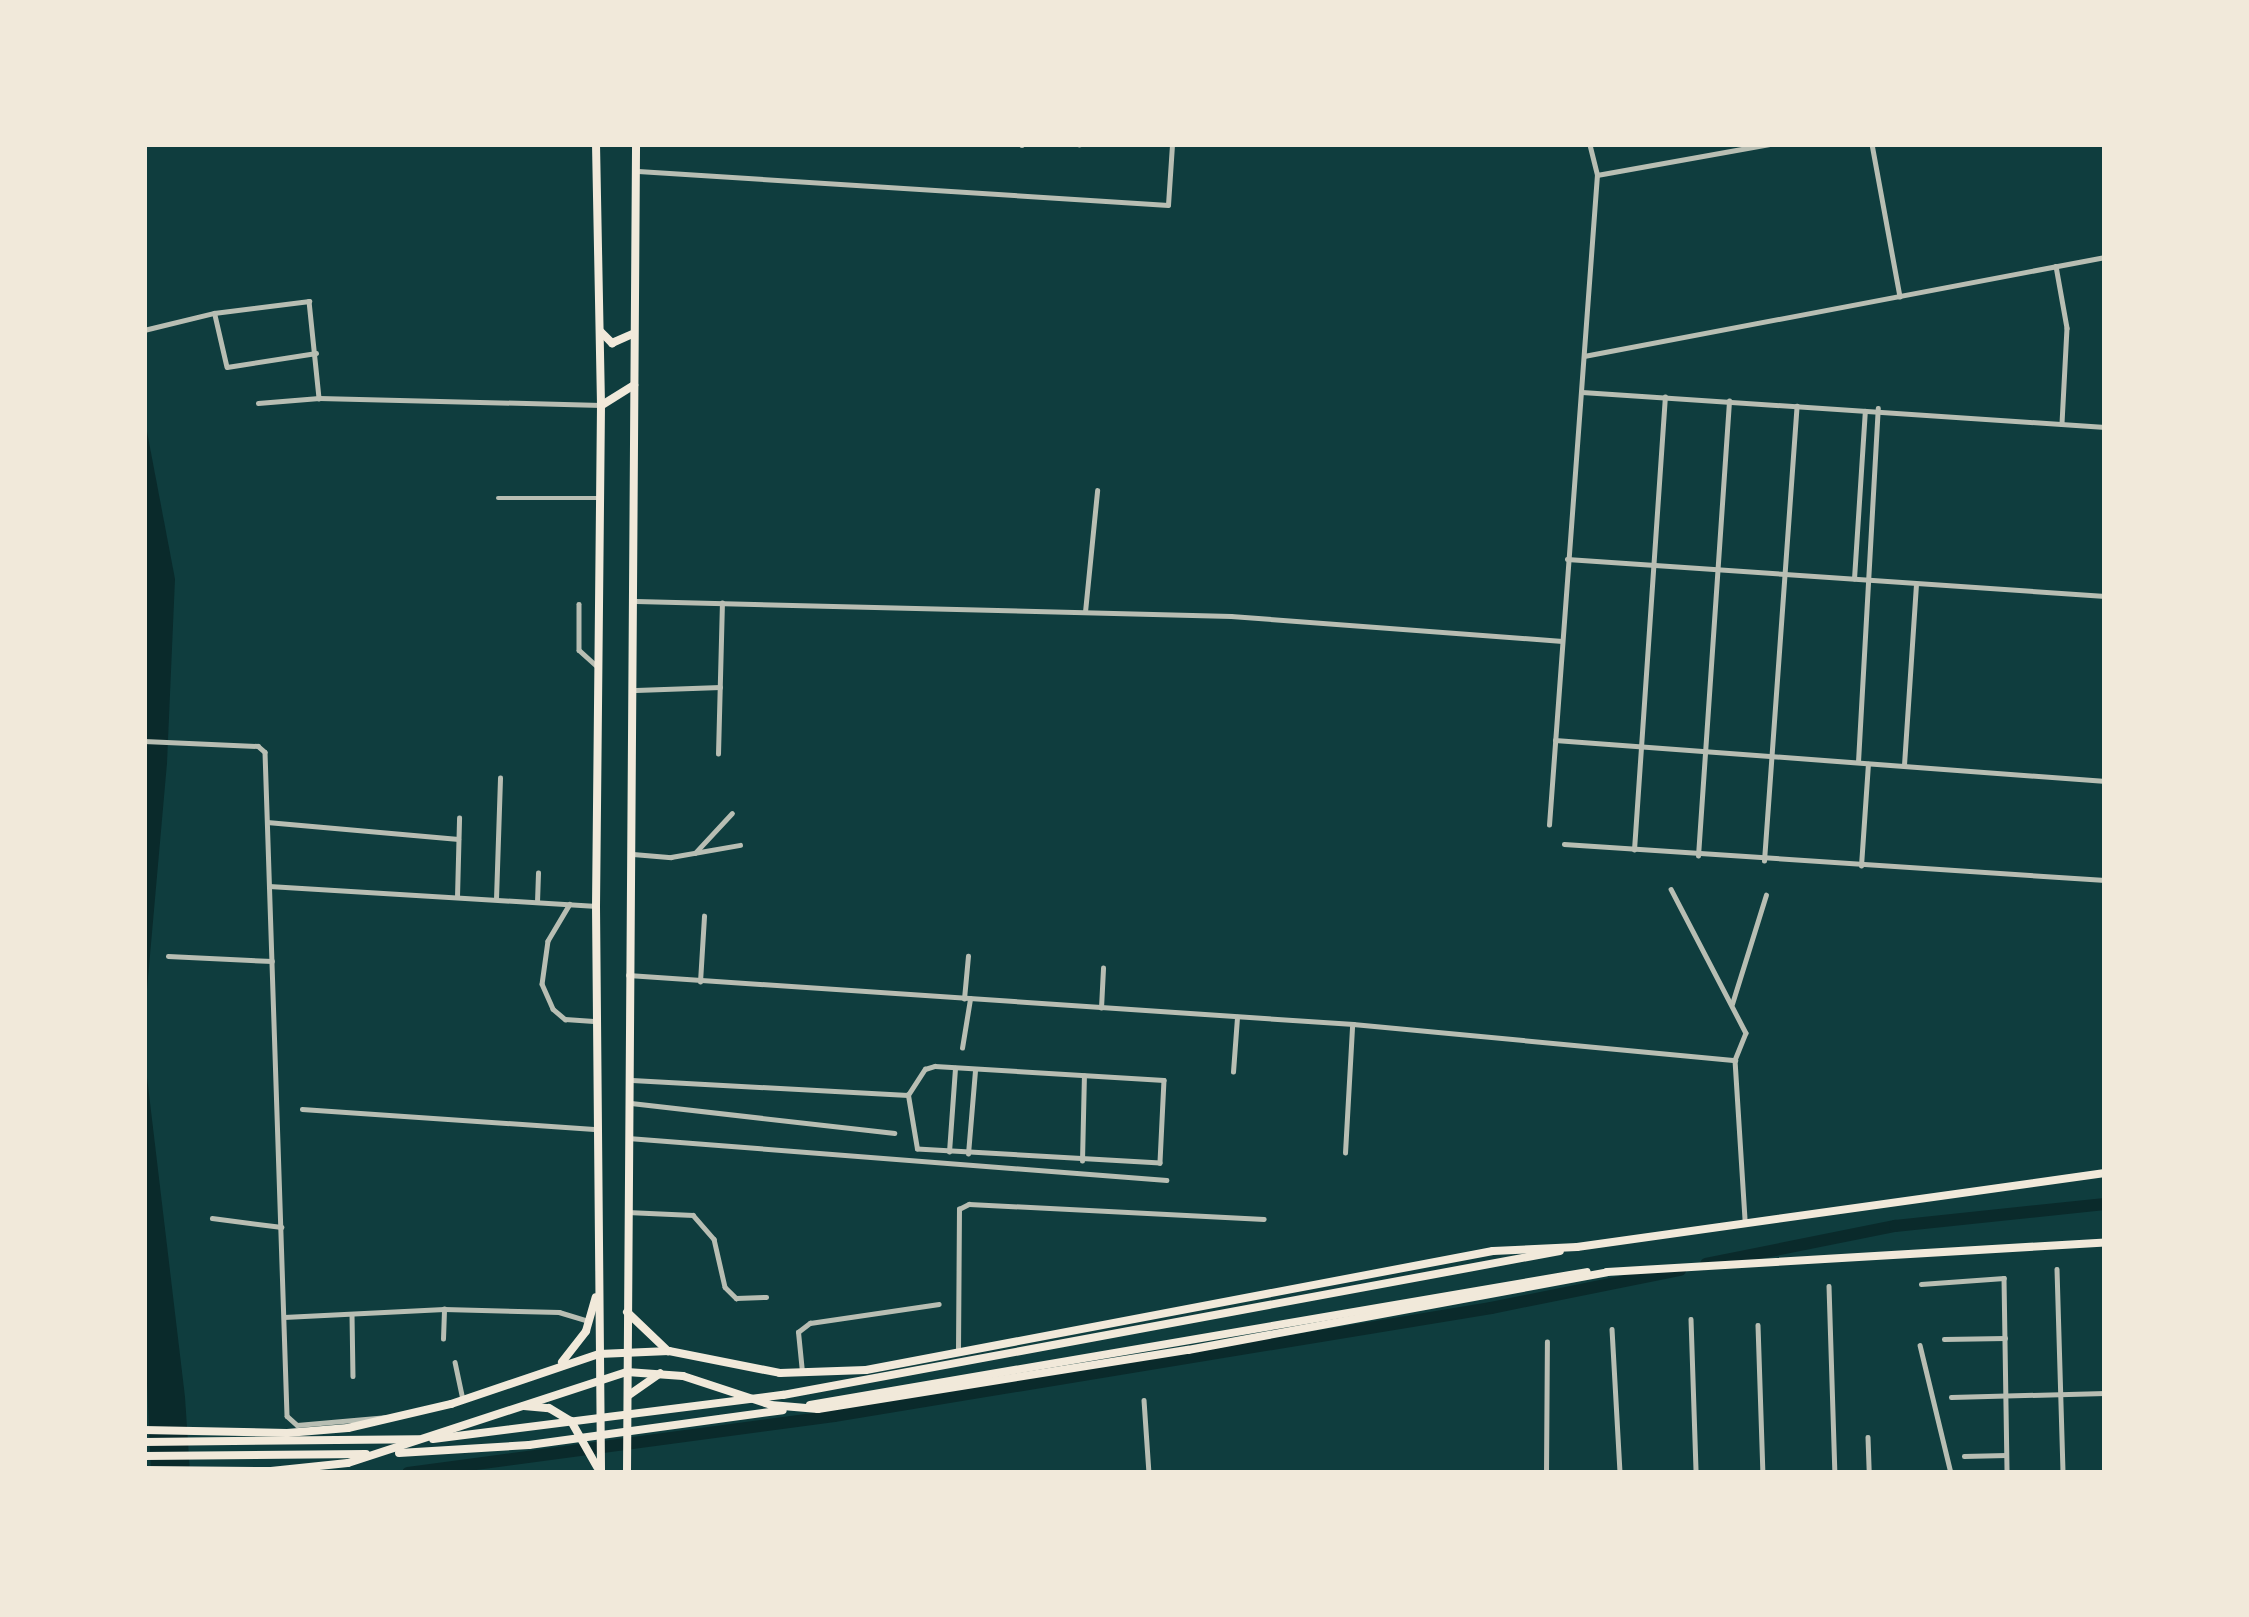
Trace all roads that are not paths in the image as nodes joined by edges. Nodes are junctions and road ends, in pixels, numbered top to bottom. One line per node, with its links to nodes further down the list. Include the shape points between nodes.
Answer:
1 (596, 144): 14 (main road)
2 (636, 144): 7 (main road)
3 (1172, 144): 7 (street, via 1168,205)
4 (1589, 144): 8 (street)
5 (1769, 144): 8 (street)
6 (1872, 144): 11 (street)
7 (636, 171): 15 (main road)
8 (1597, 176): 17 (street)
9 (2105, 257): 10 (street)
10 (2056, 266): 11 (street); 28 (street, via 2067,328)
11 (1900, 296): 17 (street)
12 (214, 313): 13 (street); 16 (street, via 227,367); 16 (street, via 300,298 309,302)
13 (144, 330)
14 (600, 331): 15 (main road, via 612,343); 24 (main road)
15 (634, 332): 18 (main road)
16 (316, 353): 21 (street)
17 (1584, 356): 19 (street)
18 (634, 385): 24 (main road); 41 (main road)
19 (1582, 392): 20 (street); 33 (street)
20 (1665, 397): 22 (street); 34 (street)
21 (319, 398): 23 (street); 24 (street)
22 (1729, 400): 25 (street); 35 (street)
23 (258, 404)
24 (601, 405): 32 (main road)
25 (1797, 405): 26 (street); 36 (street)
26 (1865, 409): 27 (street); 37 (street)
27 (1878, 410): 28 (street); 38 (street)
28 (2062, 424): 29 (street)
29 (2105, 427)
30 (1096, 491): 44 (street)
31 (498, 498): 32 (street)
32 (600, 498): 46 (main road)
33 (1567, 559): 34 (street); 45 (street)
34 (1652, 565): 35 (street); 51 (street)
35 (1720, 570): 36 (street); 52 (street)
36 (1786, 574): 37 (street); 54 (street)
37 (1854, 579): 38 (street)
38 (1869, 580): 39 (street); 55 (street)
39 (1916, 583): 40 (street); 57 (street)
40 (2105, 596)
41 (630, 601): 42 (street); 48 (main road)
42 (722, 602): 44 (street); 47 (street)
43 (579, 604): 46 (street, via 580,650)
44 (1085, 612): 45 (street)
45 (1562, 641): 49 (street)
46 (598, 667): 82 (main road)
47 (720, 687): 48 (street); 53 (street)
48 (629, 690): 69 (main road)
49 (1555, 740): 51 (street); 63 (street)
50 (144, 741): 62 (street, via 262,748)
51 (1640, 746): 52 (street); 67 (street)
52 (1708, 751): 54 (street); 70 (street)
53 (718, 754)
54 (1772, 755): 55 (street); 71 (street)
55 (1858, 762): 56 (street)
56 (1868, 762): 57 (street); 72 (street)
57 (1904, 765): 59 (street)
58 (500, 778): 79 (street)
59 (2105, 781)
60 (733, 813): 68 (street)
61 (459, 818): 64 (street)
62 (267, 822): 64 (street); 75 (street)
63 (1549, 825)
64 (458, 838): 78 (street)
65 (1564, 844): 67 (street)
66 (740, 845): 68 (street)
67 (1634, 850): 70 (street)
68 (695, 853): 69 (street)
69 (628, 854): 88 (main road)
70 (1698, 856): 71 (street)
71 (1764, 861): 72 (street)
72 (1861, 866): 74 (street)
73 (538, 873): 80 (street)
74 (2105, 880)
75 (269, 886): 78 (street); 86 (street)
76 (1671, 889): 91 (street)
77 (1766, 895): 91 (street)
78 (457, 897): 79 (street)
79 (496, 899): 80 (street)
80 (537, 902): 81 (street)
81 (570, 904): 82 (street); 94 (street, via 548,940 542,984 565,1019)
82 (596, 906): 94 (main road)
83 (704, 916): 89 (street)
84 (168, 956): 86 (street)
85 (968, 956): 90 (street)
86 (272, 961): 119 (street)
87 (1103, 968): 92 (street)
88 (628, 975): 89 (street); 102 (main road)
89 (700, 982): 90 (street)
90 (967, 999): 92 (street); 96 (street)
91 (1732, 1004): 97 (street, via 1746,1033)
92 (1101, 1008): 93 (street)
93 (1237, 1017): 95 (street); 100 (street)
94 (597, 1021): 106 (main road)
95 (1353, 1024): 97 (street); 110 (street)
96 (962, 1048)
97 (1735, 1060): 118 (street)
98 (955, 1068): 99 (street); 103 (street, via 925,1069); 109 (street)
99 (975, 1069): 101 (street); 111 (street)
100 (1233, 1072)
101 (1084, 1075): 112 (street); 112 (street, via 1163,1081 1166,1088 1160,1162)
102 (628, 1080): 103 (street); 104 (main road)
103 (908, 1095): 109 (street, via 917,1149)
104 (628, 1102): 107 (street); 108 (main road)
105 (302, 1109): 106 (street)
106 (598, 1129): 124 (main road)
107 (894, 1133)
108 (628, 1138): 114 (street); 115 (main road)
109 (949, 1153): 111 (street)
110 (1345, 1153)
111 (968, 1154): 112 (street)
112 (1082, 1161)
113 (2105, 1173): 118 (main road)
114 (1166, 1180)
115 (627, 1212): 127 (street, via 693,1215 714,1239 725,1287 736,1298); 130 (main road)
116 (212, 1218): 119 (street)
117 (1264, 1219): 144 (street, via 969,1204 959,1209)
118 (1745, 1221): 121 (main road)
119 (281, 1226): 132 (street)
120 (2105, 1242): 123 (main road)
121 (1576, 1247): 144 (main road, via 1493,1251); 164 (main road, via 650,1415 426,1439)
122 (2057, 1269): 154 (street)
123 (1606, 1272): 149 (main road, via 828,1408 781,1407); 166 (main road, via 1534,1277 655,1430 447,1451)
124 (599, 1284): 134 (main road); 145 (main road)
125 (1921, 1284): 137 (street, via 2002,1276)
126 (1829, 1286): 177 (street)
127 (766, 1297)
128 (939, 1304): 150 (street, via 810,1322 798,1332)
129 (443, 1309): 131 (street); 134 (street, via 559,1312); 139 (street)
130 (626, 1311): 142 (main road); 143 (main road)
131 (352, 1313): 132 (street); 151 (street)
132 (284, 1317): 161 (street, via 290,1422)
133 (1691, 1319): 175 (street)
134 (590, 1321): 147 (main road)
135 (1758, 1325): 176 (street)
136 (1612, 1329): 174 (street)
137 (2006, 1338): 138 (street); 156 (street)
138 (1944, 1339)
139 (443, 1340)
140 (1547, 1342): 173 (street)
141 (1920, 1345): 179 (street)
142 (669, 1351): 143 (main road); 150 (main road)
143 (627, 1352): 145 (main road); 148 (main road)
144 (958, 1352): 150 (main road)
145 (599, 1354): 147 (main road); 152 (main road)
146 (455, 1362): 158 (street)
147 (560, 1363): 158 (main road)
148 (627, 1372): 149 (main road); 152 (main road); 155 (main road)
149 (660, 1373): 155 (main road)
150 (802, 1375)
151 (353, 1376)
152 (599, 1378): 160 (main road); 170 (main road)
153 (2105, 1394): 154 (street)
154 (2062, 1395): 156 (street); 181 (street)
155 (627, 1396): 171 (main road)
156 (2006, 1396): 157 (street); 165 (street)
157 (1952, 1397)
158 (463, 1400): 161 (main road)
159 (1144, 1400): 172 (street)
160 (510, 1406): 169 (main road, via 402,1448); 170 (main road, via 562,1414)
161 (394, 1420): 162 (main road, via 302,1432)
162 (144, 1430)
163 (1868, 1437): 178 (street)
164 (144, 1442)
165 (2007, 1455): 167 (street); 180 (street)
166 (144, 1456)
167 (1964, 1456)
168 (144, 1470): 169 (main road)
169 (305, 1470)
170 (600, 1473)
171 (628, 1473)
172 (1148, 1473)
173 (1546, 1473)
174 (1621, 1473)
175 (1696, 1473)
176 (1762, 1473)
177 (1835, 1473)
178 (1869, 1473)
179 (1951, 1473)
180 (2007, 1473)
181 (2063, 1473)

